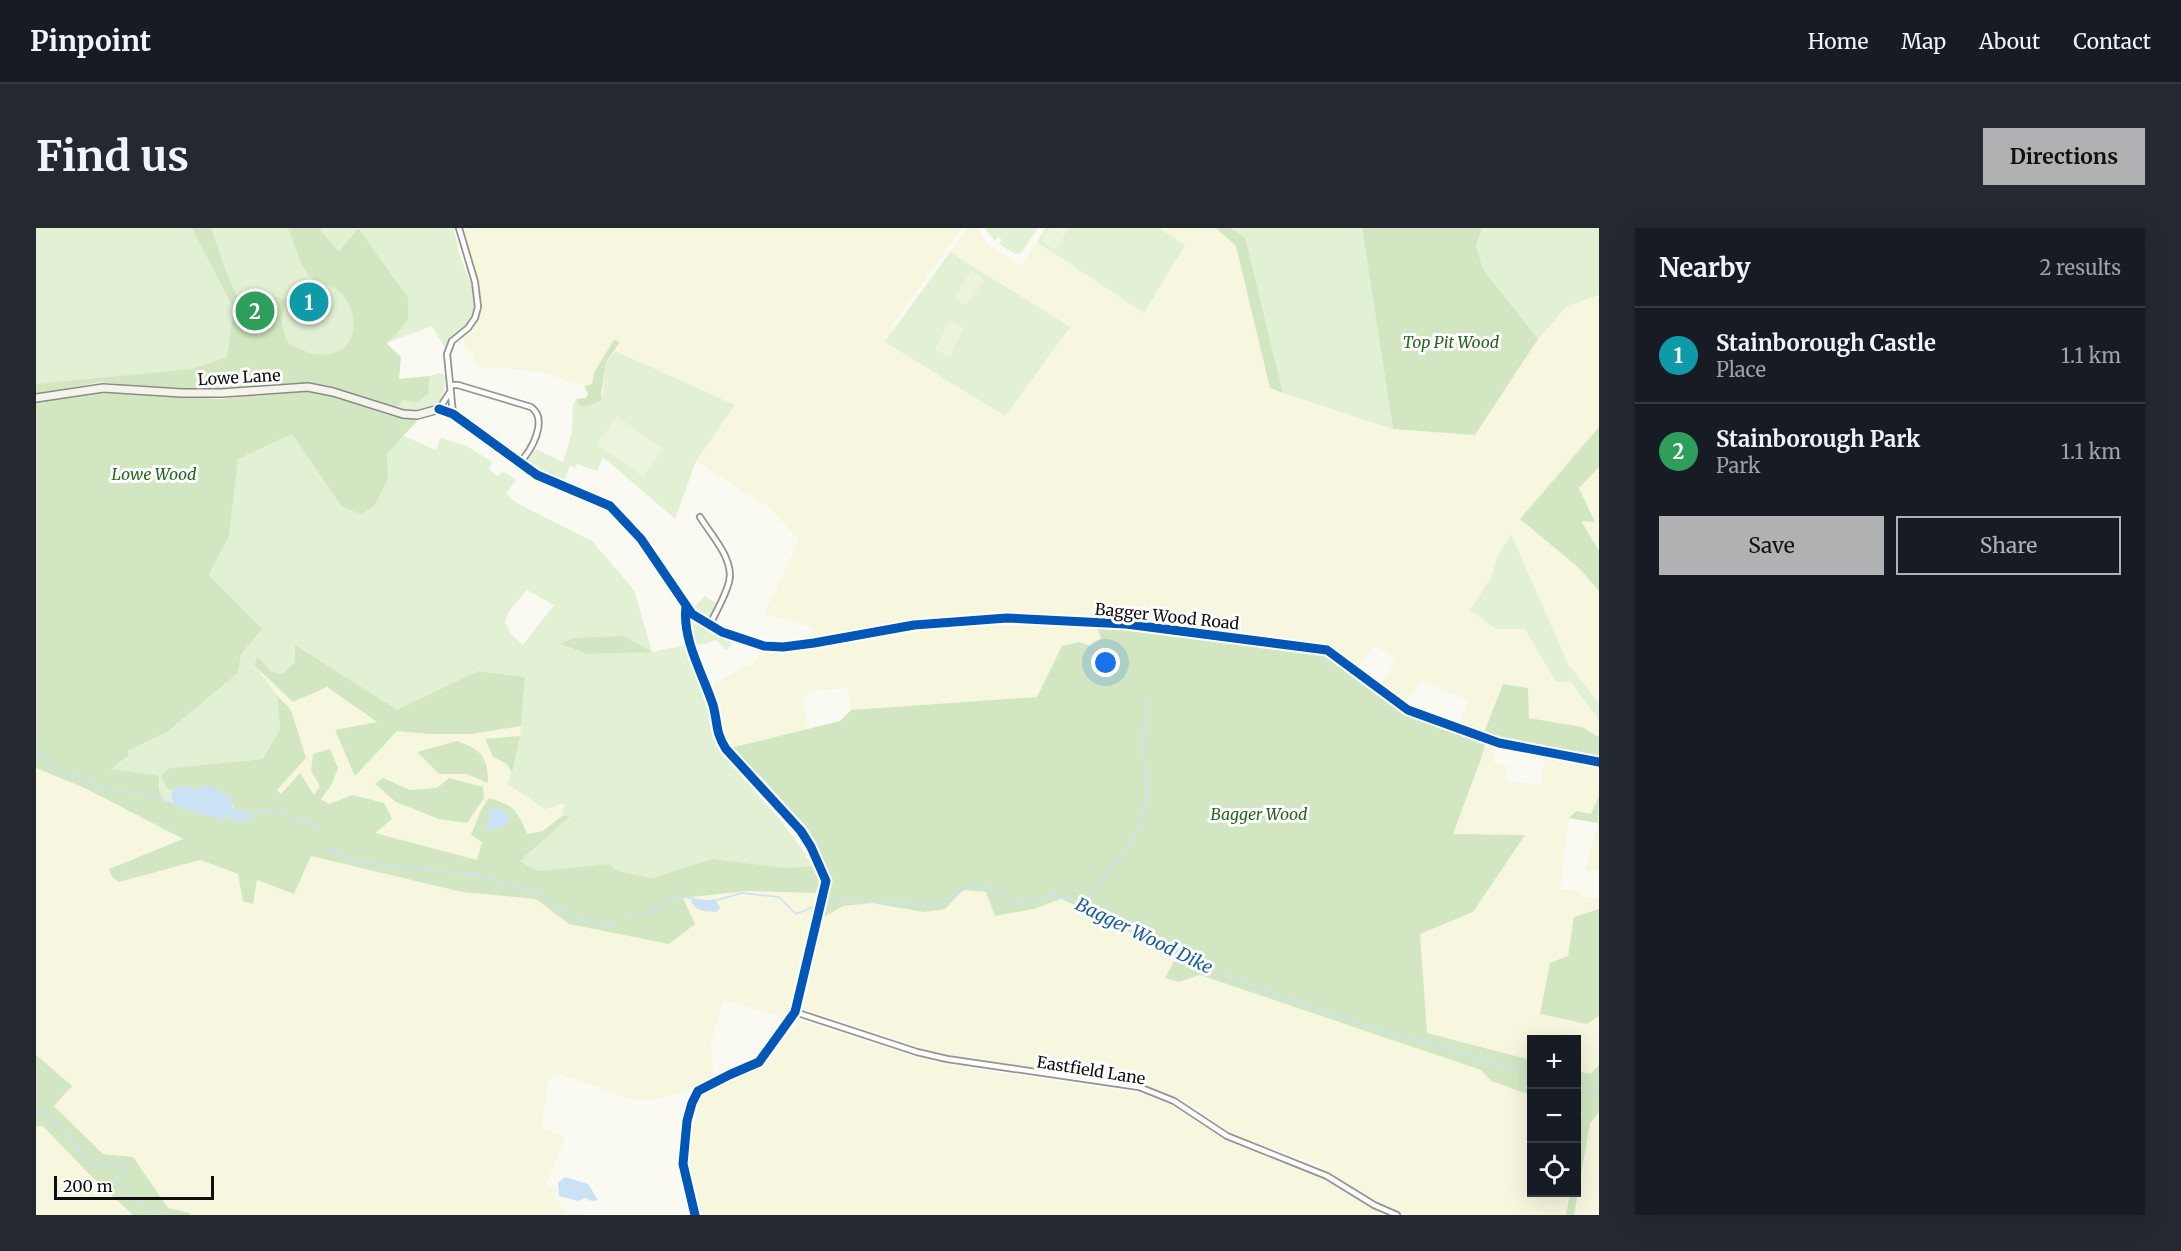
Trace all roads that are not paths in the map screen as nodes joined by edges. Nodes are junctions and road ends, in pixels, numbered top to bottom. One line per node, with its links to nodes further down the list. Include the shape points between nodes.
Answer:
1 (459, 228): 2 (street, via 478,307 475,318 452,341 447,354)
2 (450, 385): 3 (street); 7 (street, via 536,410 539,419 532,448)
3 (450, 392): 5 (street); 6 (street)
4 (36, 398): 5 (street, Lowe Lane, via 103,388 222,393 308,387 396,413 417,415)
5 (439, 409): 6 (street)
6 (453, 414): 7 (street)
7 (520, 462): 9 (street, via 537,474 610,506 641,539)
8 (700, 517): 10 (street, via 725,556 730,575)
9 (686, 607): 10 (street, Bagger Wood Road); 12 (street, via 689,638 714,711 718,736 801,831 826,881)
10 (709, 626): 11 (street, Bagger Wood Road, via 774,647 914,625 1007,618 1126,624 1327,650 1408,710 1499,743)
11 (1599, 762)
12 (795, 1012): 13 (street, via 759,1062 698,1091 687,1121 683,1164); 14 (street, Eastfield Lane, via 947,1059 1139,1087 1174,1101 1227,1136 1327,1176)
13 (695, 1215)
14 (1398, 1215)

